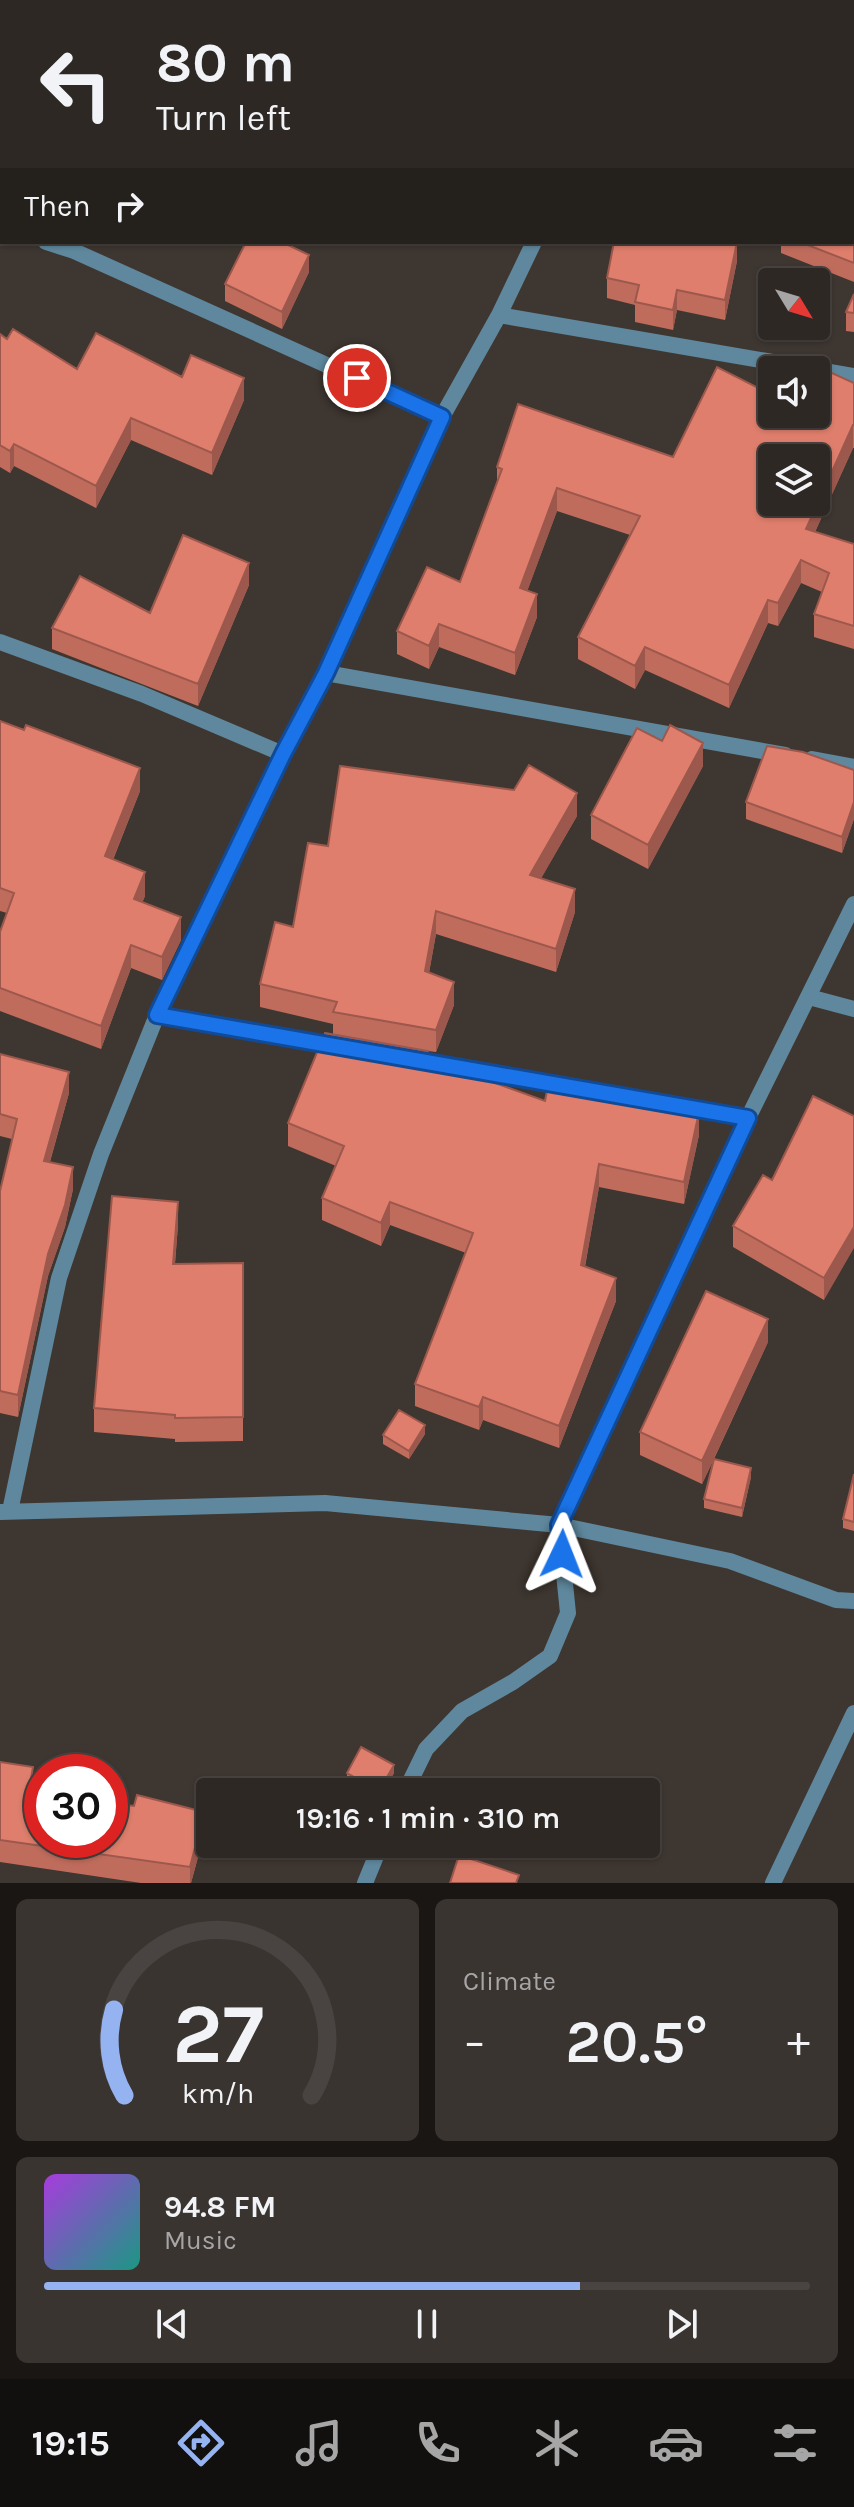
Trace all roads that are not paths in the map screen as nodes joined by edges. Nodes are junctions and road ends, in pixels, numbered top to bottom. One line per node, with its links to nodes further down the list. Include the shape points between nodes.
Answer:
1 (533, 244): 3 (street)
2 (75, 246): 5 (street)
3 (499, 315): 4 (street); 5 (street)
4 (854, 376)
5 (442, 417): 7 (street)
6 (0, 642): 8 (street)
7 (326, 673): 8 (street); 9 (street)
8 (283, 754): 13 (street)
9 (854, 767)
10 (854, 904): 11 (street)
11 (809, 997): 12 (street); 16 (street)
12 (854, 1009)
13 (157, 1015): 14 (street); 17 (street, via 59,1278)
14 (359, 1051)
15 (406, 1059): 16 (street)
16 (748, 1118): 18 (street)
17 (5, 1512): 18 (street, via 325,1503)
18 (559, 1525): 19 (street, via 730,1561 836,1600); 21 (street, via 568,1613 550,1656 462,1711 426,1749)
19 (854, 1601)
20 (854, 1713): 24 (street)
21 (412, 1778)
22 (375, 1858): 23 (street)
23 (365, 1883)
24 (773, 1883)

